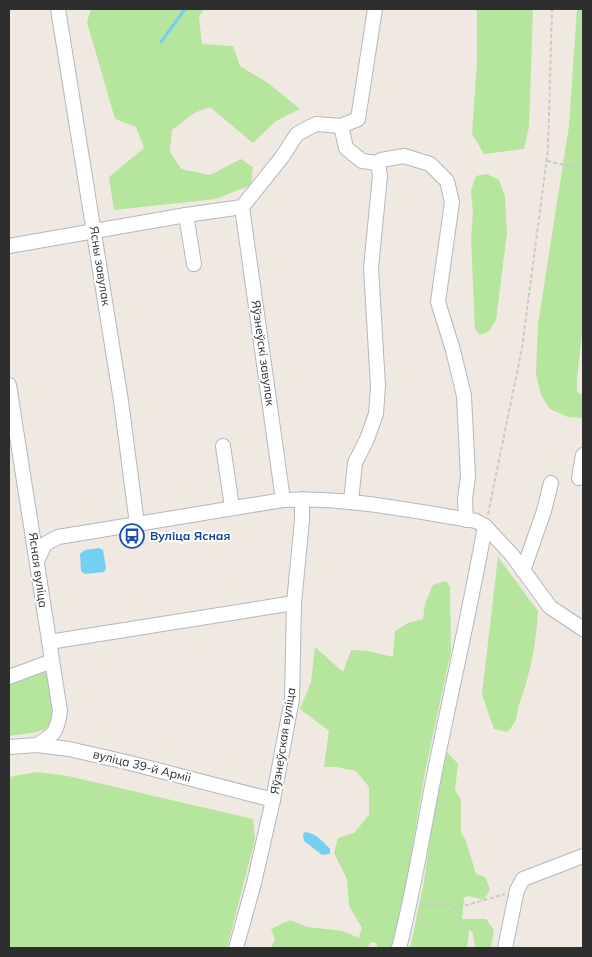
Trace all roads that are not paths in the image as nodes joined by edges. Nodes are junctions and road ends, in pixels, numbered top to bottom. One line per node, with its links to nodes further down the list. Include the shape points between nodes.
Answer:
1 (58, 9): 7 (street, Ясны завулак)
2 (375, 9): 3 (street, via 358,119)
3 (341, 126): 4 (street, via 346,148 362,161); 5 (street, via 316,124 297,134)
4 (378, 163): 17 (street, via 380,176 372,268 378,386 376,414 355,463); 19 (street, via 404,156 430,164 446,181 452,202 438,302 464,396 468,476)
5 (242, 207): 6 (street); 16 (street, Яўзнеўскі завулак)
6 (186, 215): 7 (street); 9 (street)
7 (94, 231): 8 (street); 20 (street, Ясны завулак)
8 (9, 246)
9 (194, 264)
10 (9, 385): 22 (street, Ясная вуліца)
11 (223, 446): 18 (street)
12 (583, 455): 13 (street)
13 (579, 478)
14 (551, 483): 23 (street)
15 (302, 499): 16 (street); 17 (street); 24 (street, Яўзнеўская вуліца)
16 (283, 500): 18 (street)
17 (351, 501): 19 (street)
18 (232, 507): 20 (street)
19 (466, 520): 21 (street)
20 (137, 524): 22 (street, via 58,537 45,544)
21 (486, 526): 23 (street); 34 (street)
22 (37, 561): 26 (street, Ясная вуліца)
23 (523, 571): 25 (street, via 550,608)
24 (294, 603): 26 (street); 31 (street, Яўзнеўская вуліца, via 292,699)
25 (583, 629)
26 (49, 642): 27 (street, Ясная вуліца)
27 (52, 661): 28 (street); 29 (street, Ясная вуліца, via 60,711 58,724 53,735)
28 (9, 677)
29 (37, 745): 30 (street, вуліца 39-й Арміі); 31 (street, вуліца 39-й Арміі, via 126,762)
30 (9, 747)
31 (273, 800): 33 (street, Яўзнеўская вуліца)
32 (583, 856): 35 (street, via 520,885)
33 (236, 948)
34 (399, 948)
35 (505, 948)

